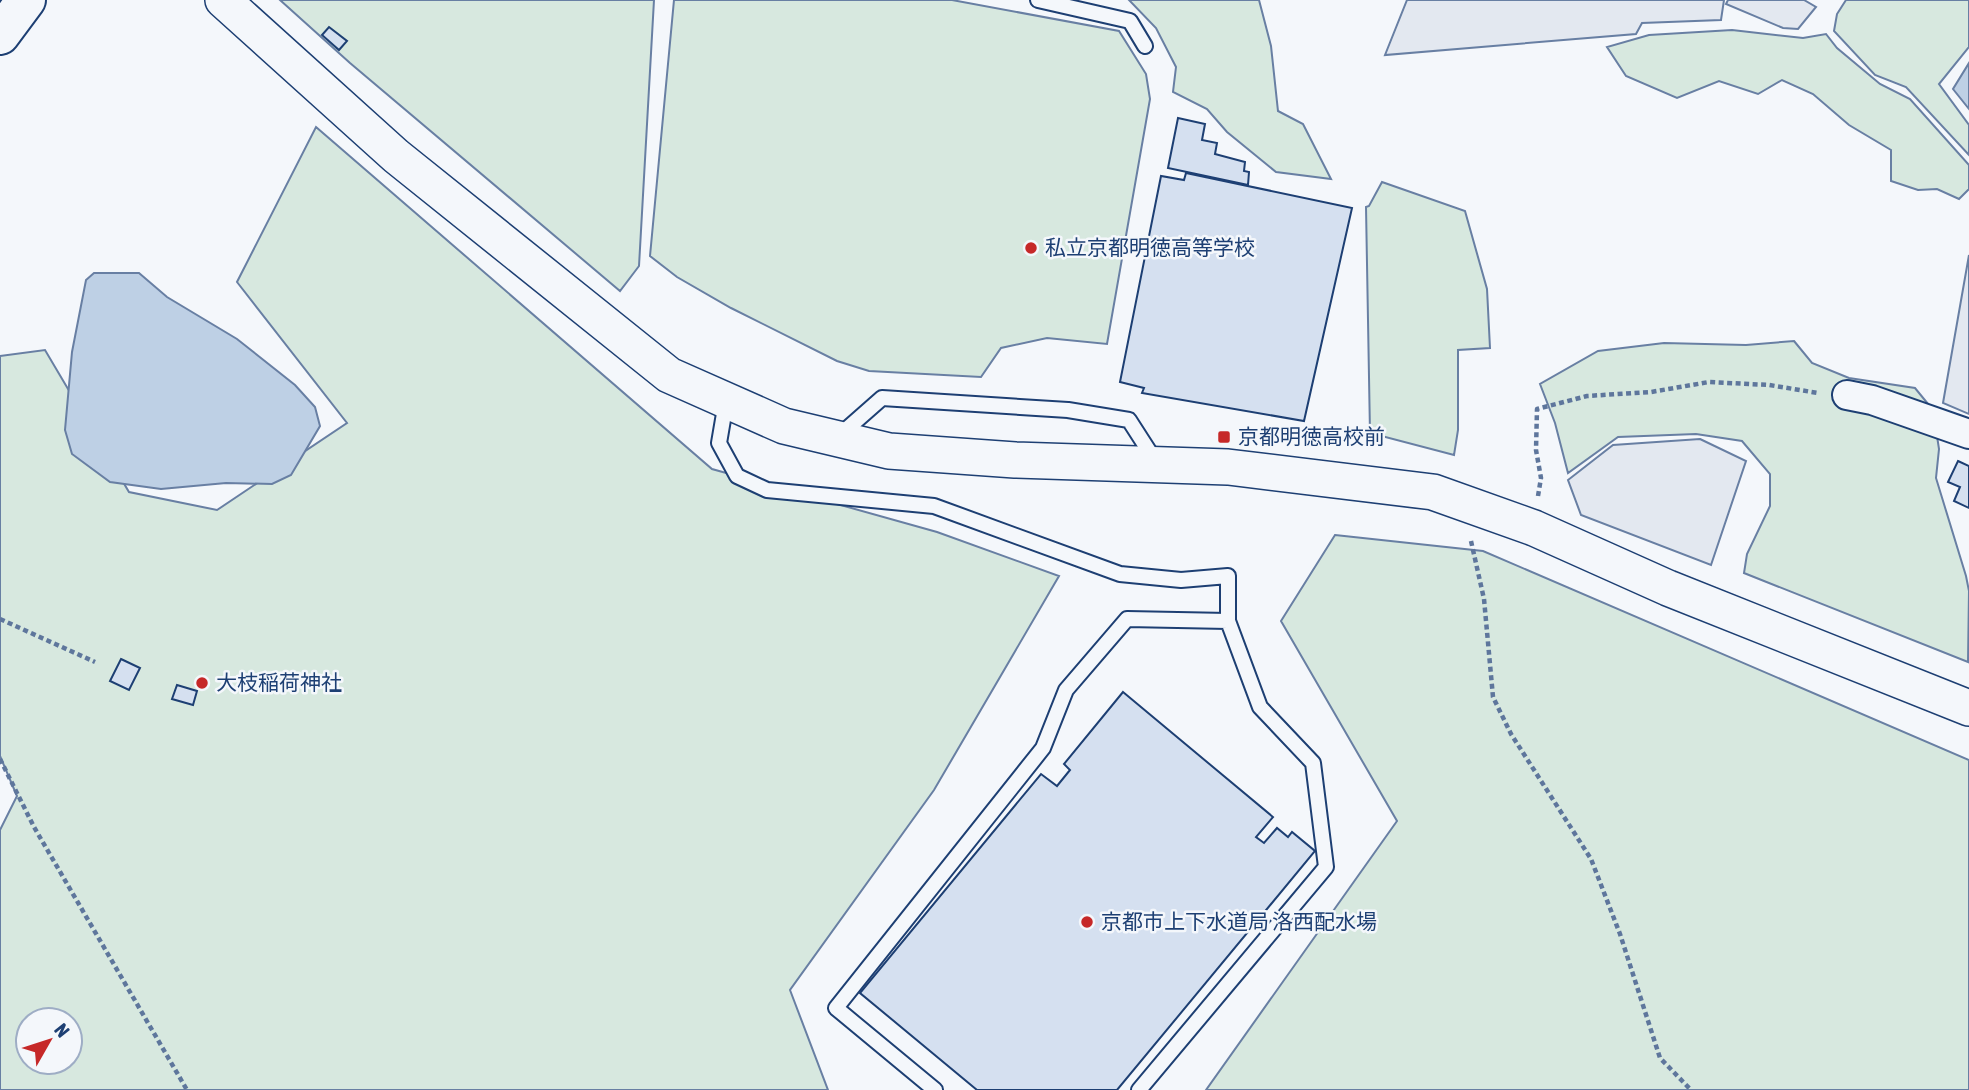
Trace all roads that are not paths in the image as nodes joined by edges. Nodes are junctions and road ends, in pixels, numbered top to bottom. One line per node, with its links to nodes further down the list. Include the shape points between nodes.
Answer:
1 (26, 0): 4 (main road)
2 (223, 0): 7 (street, via 396,156 669,376)
3 (1038, 0): 5 (lane, via 1130,21)
4 (0, 35)
5 (1145, 46)
6 (1847, 395): 8 (street)
7 (726, 401): 9 (street, via 784,426); 11 (lane, via 719,443 737,476 767,490 933,506 1120,574 1181,580 1228,576)
8 (1969, 434)
9 (836, 439): 10 (street, via 889,451); 10 (lane, via 882,398 1068,410 1129,420)
10 (1157, 464): 12 (street, via 1293,473 1433,492 1534,528 1668,588)
11 (1228, 621): 13 (lane, via 1127,619 1066,690 1044,748 836,1008); 14 (lane, via 1260,707 1313,763 1326,867)
12 (1969, 708)
13 (935, 1090)
14 (1139, 1090)

